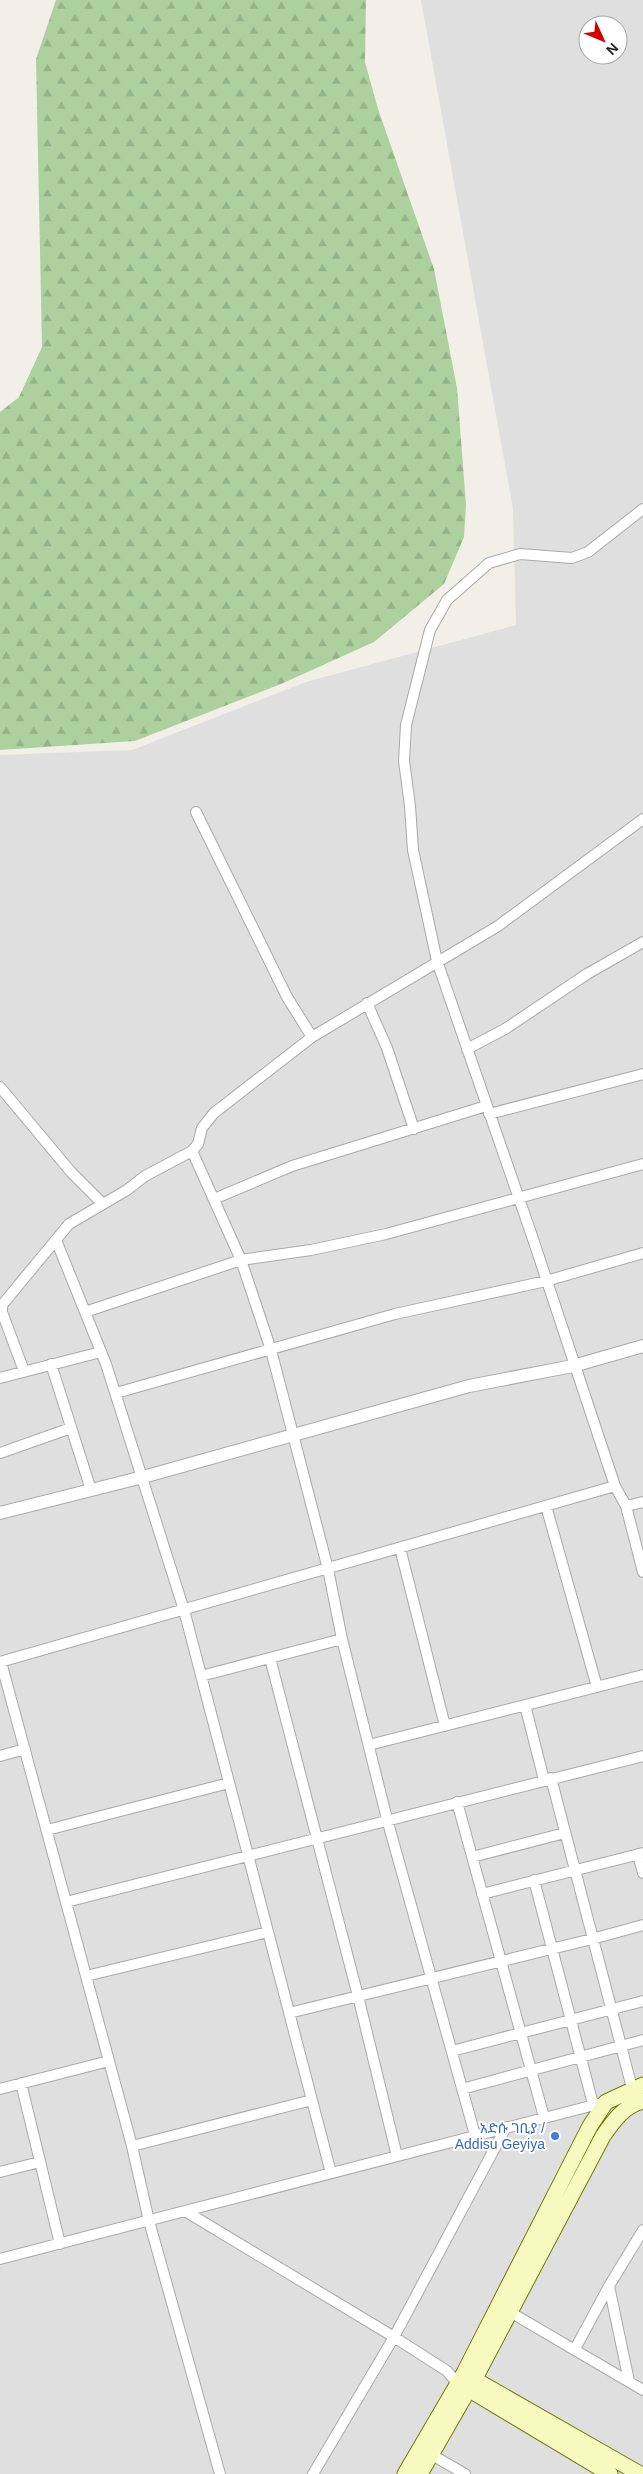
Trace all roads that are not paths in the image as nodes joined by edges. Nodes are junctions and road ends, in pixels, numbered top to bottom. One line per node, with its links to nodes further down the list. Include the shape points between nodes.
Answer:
1 (643, 508): 5 (street, via 588,552 572,558 520,554 490,563 447,600 430,630 406,725 404,761 413,850)
2 (196, 812): 7 (street, via 287,997)
3 (643, 818): 5 (street, via 498,926)
4 (643, 942): 8 (street, via 587,974 505,1029)
5 (437, 961): 6 (street); 8 (street)
6 (367, 1003): 7 (street); 12 (street, via 387,1048)
7 (312, 1037): 13 (street, via 214,1113 202,1128 198,1144)
8 (467, 1049): 11 (street)
9 (643, 1074): 11 (street)
10 (0, 1087): 17 (street, via 71,1172)
11 (488, 1110): 12 (street); 15 (street)
12 (414, 1129): 16 (street, via 280,1170)
13 (192, 1151): 16 (street); 17 (street)
14 (643, 1164): 15 (street)
15 (518, 1198): 20 (street, via 367,1238); 21 (street)
16 (214, 1199): 20 (street)
17 (102, 1203): 18 (street, via 76,1218)
18 (56, 1240): 22 (street); 28 (street, via 2,1305)
19 (643, 1253): 21 (street)
20 (241, 1260): 22 (street); 24 (street)
21 (546, 1281): 24 (street, via 395,1314); 27 (street)
22 (85, 1312): 25 (street)
23 (643, 1346): 27 (street)
24 (271, 1350): 30 (street); 32 (street)
25 (102, 1352): 26 (street); 30 (street)
26 (51, 1364): 28 (street); 31 (street)
27 (573, 1366): 32 (street, via 469,1386); 35 (street)
28 (24, 1370): 29 (street)
29 (0, 1378)
30 (116, 1393): 34 (street)
31 (71, 1428): 33 (street); 36 (street)
32 (291, 1434): 34 (street); 42 (street)
33 (0, 1454)
34 (143, 1477): 36 (street); 44 (street)
35 (615, 1486): 38 (street); 39 (street)
36 (91, 1490): 40 (street)
37 (643, 1502): 39 (street)
38 (546, 1506): 41 (street); 50 (street)
39 (626, 1506): 43 (street)
40 (0, 1513)
41 (400, 1548): 42 (street); 52 (street)
42 (328, 1569): 44 (street); 45 (street)
43 (643, 1572)
44 (184, 1610): 47 (street); 49 (street)
45 (342, 1639): 46 (street); 53 (street)
46 (270, 1658): 49 (street); 63 (street)
47 (0, 1662): 54 (street)
48 (643, 1675): 50 (street)
49 (201, 1676): 58 (street)
50 (597, 1687): 51 (street)
51 (525, 1705): 52 (street); 57 (street)
52 (445, 1726): 53 (street)
53 (368, 1745): 60 (street)
54 (25, 1749): 55 (street); 61 (street)
55 (0, 1756)
56 (643, 1756): 57 (street)
57 (547, 1779): 59 (street); 62 (street)
58 (229, 1783): 61 (street); 65 (street)
59 (456, 1802): 60 (street); 66 (street)
60 (387, 1819): 63 (street); 78 (street)
61 (47, 1830): 71 (street)
62 (565, 1833): 66 (street); 67 (street)
63 (317, 1838): 65 (street); 79 (street)
64 (641, 1853): 67 (street); 68 (street)
65 (248, 1856): 71 (street); 73 (street)
66 (472, 1858): 70 (street)
67 (575, 1870): 69 (street); 74 (street)
68 (643, 1873)
69 (534, 1880): 70 (street); 75 (street)
70 (482, 1894): 76 (street)
71 (66, 1902): 77 (street)
72 (643, 1925): 74 (street)
73 (268, 1932): 77 (street); 82 (street)
74 (592, 1939): 75 (street); 81 (street)
75 (551, 1949): 76 (street); 83 (street)
76 (500, 1961): 78 (street); 84 (street)
77 (86, 1976): 89 (street)
78 (431, 1977): 79 (street); 87 (street)
79 (358, 1996): 82 (street); 102 (street)
80 (643, 2000): 81 (street)
81 (610, 2009): 83 (street); 86 (street)
82 (289, 2013): 95 (street)
83 (570, 2020): 84 (street); 88 (street)
84 (521, 2034): 87 (street); 90 (street)
85 (643, 2040): 86 (street)
86 (620, 2046): 88 (street); 92 (street)
87 (452, 2052): 94 (street)
88 (580, 2057): 90 (street); 97 (street)
89 (109, 2061): 91 (street); 101 (street)
90 (531, 2071): 94 (street); 98 (street)
91 (21, 2084): 93 (street); 103 (street)
92 (638, 2087): 97 (main road)
93 (0, 2089)
94 (462, 2089): 100 (street)
95 (312, 2100): 101 (street); 105 (street)
96 (643, 2101): 112 (main road, via 616,2117 604,2136)
97 (600, 2103): 98 (street); 115 (main road)
98 (544, 2117): 99 (street)
99 (506, 2127): 100 (street); 113 (street)
100 (475, 2135): 102 (street)
101 (132, 2146): 107 (street)
102 (396, 2156): 105 (street)
103 (40, 2162): 104 (street); 109 (street)
104 (0, 2172)
105 (331, 2173): 106 (street)
106 (185, 2211): 107 (street); 113 (street)
107 (149, 2221): 109 (street); 119 (street)
108 (643, 2230): 111 (street)
109 (60, 2244): 110 (street)
110 (0, 2259)
111 (609, 2286): 114 (street); 116 (street)
112 (510, 2312): 114 (street); 115 (main road)
113 (394, 2337): 115 (street); 120 (street)
114 (575, 2349): 116 (street)
115 (466, 2381): 118 (main road); 124 (main road); 125 (main road)
116 (629, 2381): 117 (street)
117 (643, 2390)
118 (426, 2452): 121 (main road); 122 (main road); 123 (street)
119 (220, 2474)
120 (313, 2474)
121 (405, 2474)
122 (420, 2474)
123 (465, 2474)
124 (610, 2474)
125 (640, 2474)

